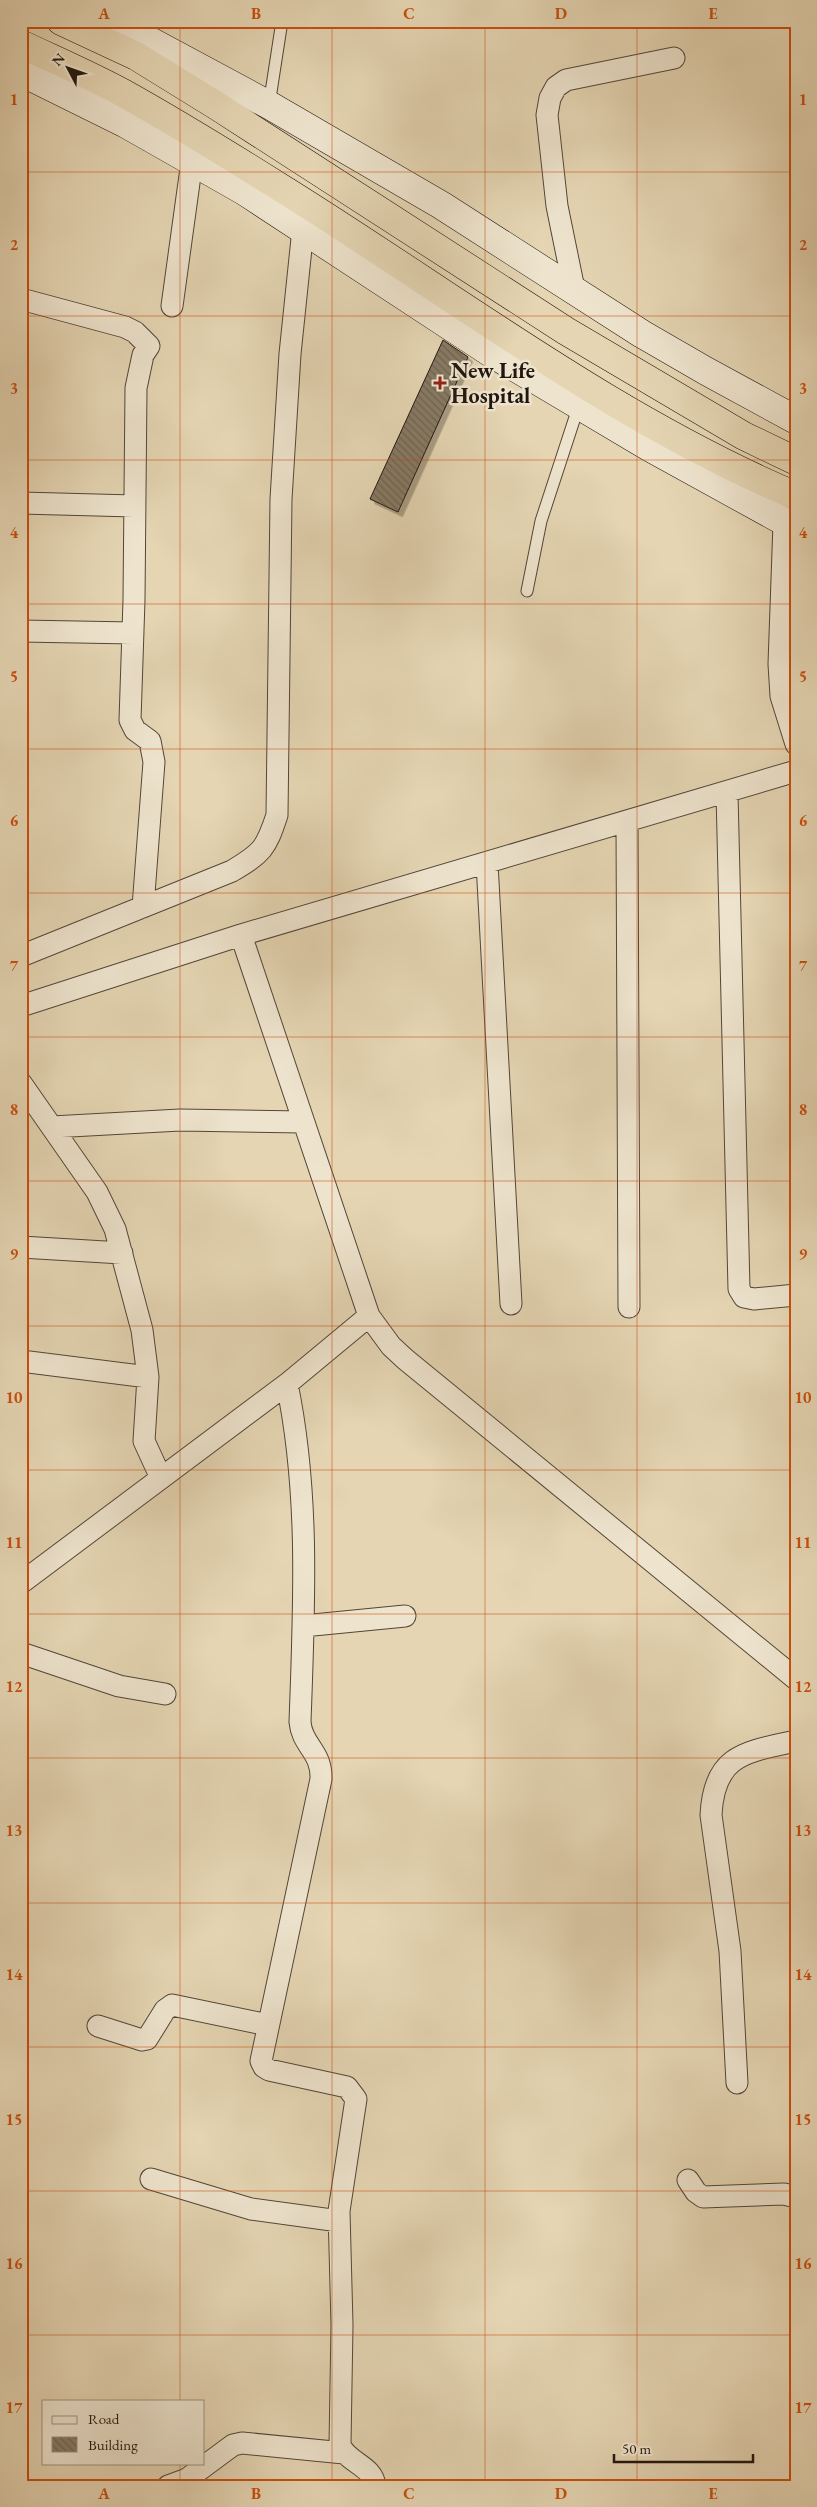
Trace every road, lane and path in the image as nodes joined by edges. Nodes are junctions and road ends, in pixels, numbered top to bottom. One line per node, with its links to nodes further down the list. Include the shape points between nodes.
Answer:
1 (61, 21): 15 (highway, via 136,56 566,331 736,431)
2 (113, 21): 7 (street)
3 (282, 21): 7 (lane)
4 (21, 44): 16 (highway, via 122,93 278,186 505,334 656,427)
5 (674, 58): 10 (street, via 566,80 550,98 547,115 557,206)
6 (21, 72): 8 (street)
7 (268, 104): 10 (street, via 441,205)
8 (192, 161): 9 (street); 12 (street)
9 (303, 230): 13 (street); 28 (street, via 290,354 281,499 277,815 268,843 255,857 232,871)
10 (574, 289): 14 (street, via 706,371)
11 (21, 299): 18 (street, via 125,326 149,346 143,355 136,388)
12 (172, 306)
13 (579, 406): 19 (street); 20 (lane, via 541,521)
14 (796, 420)
15 (796, 461)
16 (796, 496)
17 (21, 503): 18 (street)
18 (134, 506): 22 (street)
19 (790, 526): 23 (street, via 779,664 781,696)
20 (527, 591)
21 (21, 631): 22 (street)
22 (133, 633): 28 (street, via 130,720 135,730 150,741 154,762)
23 (793, 737)
24 (796, 771): 25 (street)
25 (727, 793): 26 (street); 37 (street, via 739,1289 744,1297 754,1299)
26 (627, 822): 27 (street); 39 (street)
27 (486, 863): 29 (street); 38 (street)
28 (143, 907): 30 (street)
29 (241, 935): 31 (street); 33 (street)
30 (21, 956)
31 (21, 1006)
32 (21, 1083): 34 (street)
33 (303, 1122): 34 (street, via 180,1120); 40 (street)
34 (52, 1128): 36 (street, via 97,1192 115,1229)
35 (21, 1246): 36 (street)
36 (122, 1254): 42 (street, via 142,1330)
37 (796, 1295)
38 (511, 1304)
39 (629, 1307)
40 (368, 1316): 43 (street); 49 (street, via 405,1359)
41 (21, 1361): 42 (street)
42 (148, 1377): 44 (street, via 144,1441)
43 (287, 1384): 44 (street); 47 (street, via 301,1464)
44 (161, 1478): 45 (street)
45 (25, 1574)
46 (405, 1616): 47 (street)
47 (303, 1626): 52 (street, via 300,1722 304,1737 319,1758 321,1779)
48 (21, 1653): 50 (street, via 119,1686)
49 (796, 1679)
50 (165, 1694)
51 (796, 1741): 54 (street, via 745,1752 731,1762 720,1776 711,1802 730,1951)
52 (268, 2025): 53 (street, via 172,2005 165,2010 146,2039); 58 (street, via 261,2061 264,2067 348,2087 356,2099 340,2194)
53 (98, 2026)
54 (737, 2083)
55 (151, 2180): 58 (street, via 251,2209)
56 (688, 2180): 57 (street, via 703,2197 784,2194)
57 (796, 2197)
58 (339, 2221): 59 (street, via 342,2325 340,2445)
59 (344, 2453): 60 (street, via 242,2443 233,2445 187,2479); 61 (street, via 367,2469)
60 (168, 2486)
61 (375, 2486)

